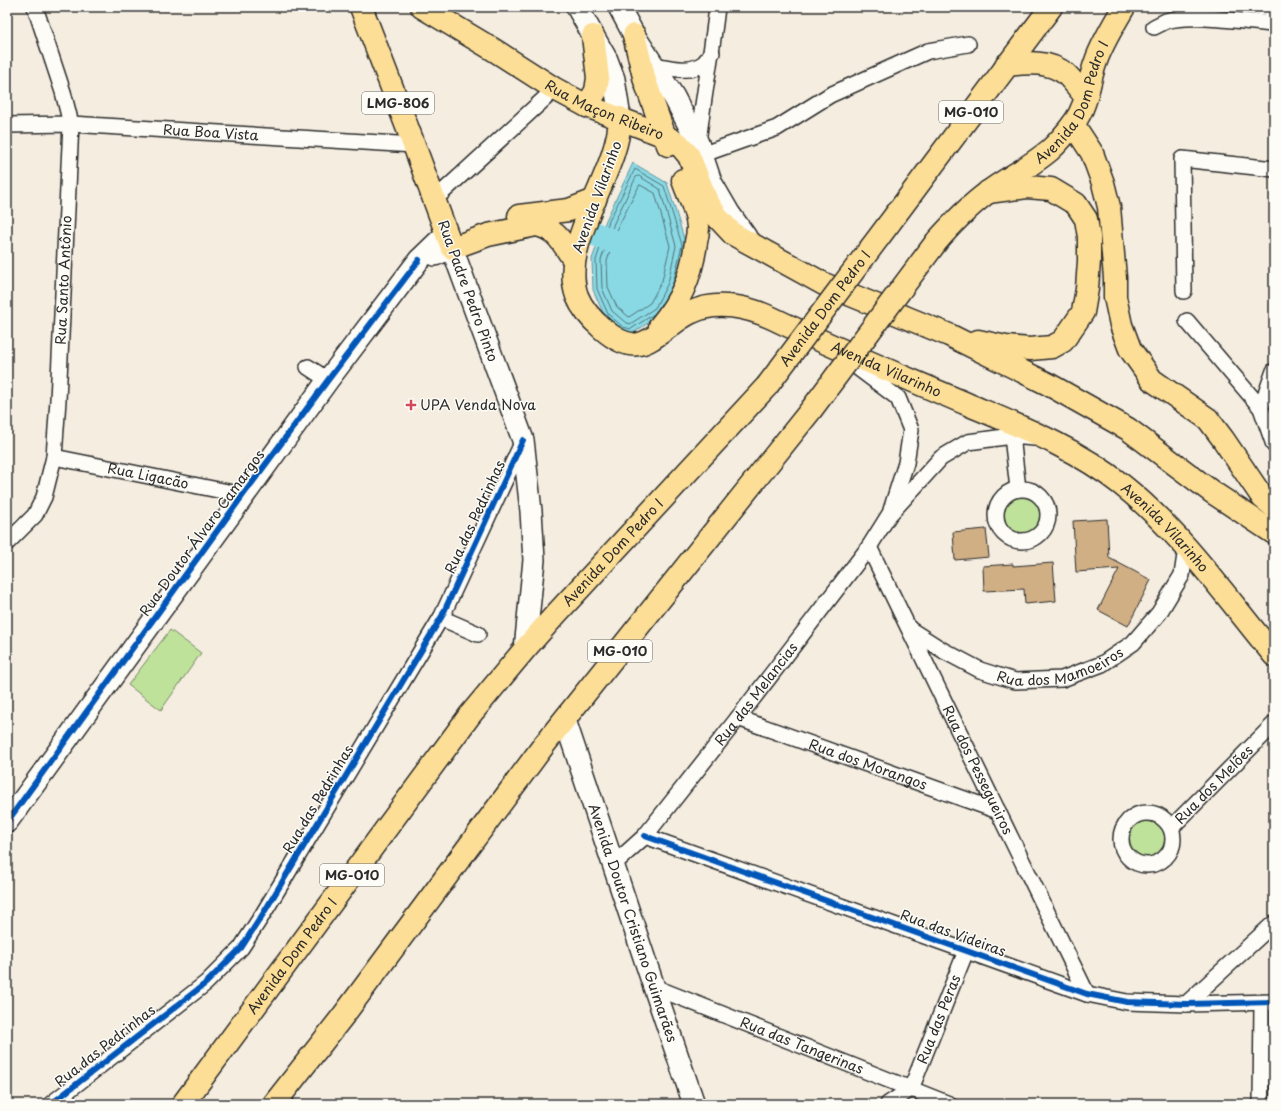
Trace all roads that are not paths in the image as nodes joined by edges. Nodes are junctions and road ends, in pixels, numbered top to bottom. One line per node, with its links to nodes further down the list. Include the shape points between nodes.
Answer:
1 (35, 7): 27 (street, Rua Santo Antônio)
2 (361, 7): 31 (highway, Rua Padre Pedro Pinto / LMG-806)
3 (422, 7): 23 (highway, Rua Maçon Ribeiro)
4 (577, 7): 17 (main road, Avenida Vilarinho)
5 (619, 7): 16 (main road)
6 (717, 7): 20 (street)
7 (1039, 7): 18 (street)
8 (1051, 7): 18 (highway, Avenida Dom Pedro I / MG-010)
9 (1124, 7): 24 (highway, Avenida Dom Pedro I / MG-010, via 1096,60)
10 (1194, 7): 13 (street)
11 (1255, 7): 12 (street)
12 (1274, 9)
13 (1207, 19): 14 (street); 15 (street, via 1166,21)
14 (1274, 24)
15 (1154, 27)
16 (634, 35): 21 (main road); 30 (highway, via 645,81)
17 (593, 36): 25 (highway, via 598,78 596,91); 26 (main road, Avenida Vilarinho, via 607,60 614,80)
18 (1026, 38): 22 (highway, Avenida Dom Pedro I / MG-010)
19 (968, 44): 32 (street, via 928,51 830,95 777,128)
20 (712, 53): 21 (street, via 704,63 692,69); 32 (street, via 701,112)
21 (654, 65): 32 (main road, via 674,97)
22 (1006, 65): 24 (highway, via 1051,65 1066,75); 65 (highway, Avenida Dom Pedro I / MG-010, bridge, via 767,386)
23 (555, 89): 25 (highway, Rua Maçon Ribeiro); 35 (street)
24 (1086, 97): 28 (highway, Avenida Dom Pedro I / MG-010)
25 (587, 106): 26 (highway, Rua Maçon Ribeiro)
26 (620, 118): 30 (highway, Rua Maçon Ribeiro); 36 (highway, Avenida Vilarinho, via 615,151)
27 (71, 124): 29 (street, Rua Boa Vista); 31 (street, Rua Boa Vista); 53 (street, Rua Santo Antônio)
28 (1074, 124): 34 (highway, Avenida Dom Pedro I / MG-010, via 1051,150); 56 (highway, via 1092,153 1105,189 1109,207 1115,297 1130,349 1152,380 1208,419 1263,498)
29 (7, 125)
30 (665, 136): 38 (highway, Rua Maçon Ribeiro, via 679,144 689,156 707,201 718,218 733,234); 43 (highway, via 694,209 698,228 694,258 686,283 675,307)
31 (414, 145): 35 (highway, Rua Padre Pedro Pinto / LMG-806)
32 (700, 149): 38 (main road, via 715,188)
33 (1274, 169): 40 (street, via 1182,159)
34 (988, 192): 42 (highway, via 1027,187 1051,190 1076,204 1086,219 1089,237 1087,289 1083,312 1063,341 1052,347 1006,347); 72 (highway, Avenida Dom Pedro I / MG-010, bridge, via 962,213 937,241 811,410)
35 (434, 200): 37 (highway, Rua Padre Pedro Pinto / LMG-806)
36 (596, 200): 37 (highway, Rua Doutor Álvaro Camargos, via 569,210 504,218); 39 (highway, Avenida Vilarinho)
37 (449, 241): 39 (highway, Rua Doutor Álvaro Camargos, via 536,225 543,226 554,232); 47 (main road, Rua Doutor Álvaro Camargos, via 419,260); 50 (main road, Rua Padre Pedro Pinto / LMG-806)
38 (751, 244): 42 (highway, via 824,284)
39 (574, 260): 43 (highway, Avenida Vilarinho, via 577,296 588,314 604,330 625,343 639,344)
40 (1184, 291)
41 (1187, 321): 48 (street)
42 (949, 335): 58 (highway, via 1048,384 1128,429 1212,492)
43 (650, 340): 44 (highway, Avenida Vilarinho, via 693,311 712,306 744,308)
44 (826, 344): 51 (highway, Avenida Vilarinho); 57 (street, Rua das Melancias, via 898,398 911,430 906,463)
45 (308, 367): 47 (street)
46 (1274, 371): 48 (street)
47 (328, 380): 55 (main road, Rua Doutor Álvaro Camargos)
48 (1261, 408): 52 (street)
49 (1012, 436): 51 (street, Rua das Melancias); 54 (street); 57 (street, Rua das Melancias, via 968,442 941,458)
50 (524, 440): 64 (main road, Rua Padre Pedro Pinto / LMG-806, via 534,560); 66 (street, Rua das Pedrinhas)
51 (1051, 440): 61 (highway, Avenida Vilarinho, via 1088,461 1122,485 1159,518)
52 (1274, 445)
53 (54, 457): 55 (street, Rua Ligacão); 59 (street, Rua Santo Antônio, via 44,497 35,515)
54 (1018, 489)
55 (243, 495): 77 (main road, Rua Doutor Álvaro Camargos)
56 (1274, 507)
57 (889, 515): 60 (street, Rua das Melancias)
58 (1274, 534)
59 (7, 543)
60 (869, 547): 67 (street, Rua dos Pessegueiros); 71 (street, Rua das Melancias)
61 (1186, 548): 62 (highway, Avenida Vilarinho); 63 (street, Rua dos Mamoeiros)
62 (1205, 570): 63 (street); 70 (highway, Avenida Vilarinho)
63 (1182, 575): 67 (street, Rua dos Mamoeiros, via 1159,613 1133,643 1102,664 1062,679 1015,681 980,670)
64 (532, 584): 65 (main road, Rua Padre Pedro Pinto / LMG-806, via 543,607); 69 (main road, Rua Padre Pedro Pinto / LMG-806)
65 (557, 613): 69 (highway, Avenida Dom Pedro I / MG-010)
66 (441, 618): 68 (street); 88 (street, Rua das Pedrinhas, via 241,948 206,983)
67 (911, 630): 76 (street, Rua dos Pessegueiros)
68 (478, 634)
69 (525, 649): 89 (highway, Avenida Dom Pedro I / MG-010, via 470,715)
70 (1274, 655)
71 (738, 718): 76 (street, Rua dos Morangos); 79 (street, Rua das Melancias)
72 (565, 720): 74 (highway, Avenida Dom Pedro I / MG-010); 75 (main road, Avenida Doutor Cristiano Guimarães)
73 (1274, 724): 78 (street, Rua dos Melões)
74 (549, 740): 75 (main road, via 560,737); 90 (highway, Avenida Dom Pedro I / MG-010)
75 (573, 741): 80 (main road, Avenida Doutor Cristiano Guimarães)
76 (998, 811): 84 (street, Rua dos Pessegueiros)
77 (7, 822)
78 (1171, 828)
79 (645, 836): 80 (street, Rua das Melancias); 82 (street, Rua das Videiras)
80 (614, 864): 83 (main road, Avenida Doutor Cristiano Guimarães)
81 (1274, 923): 86 (street)
82 (966, 951): 84 (street, Rua das Videiras); 87 (street, Rua das Peras)
83 (654, 987): 87 (street, Rua das Tangerinas); 91 (main road, Avenida Doutor Cristiano Guimarães)
84 (1087, 994): 86 (street, Rua das Videiras, via 1127,1002)
85 (1268, 1003): 86 (street, Rua das Videiras); 94 (street)
86 (1186, 1004)
87 (911, 1088): 92 (street); 93 (street, Rua das Tangerinas)
88 (51, 1104)
89 (183, 1104)
90 (274, 1104)
91 (694, 1104)
92 (888, 1104)
93 (949, 1104)
94 (1261, 1104)

